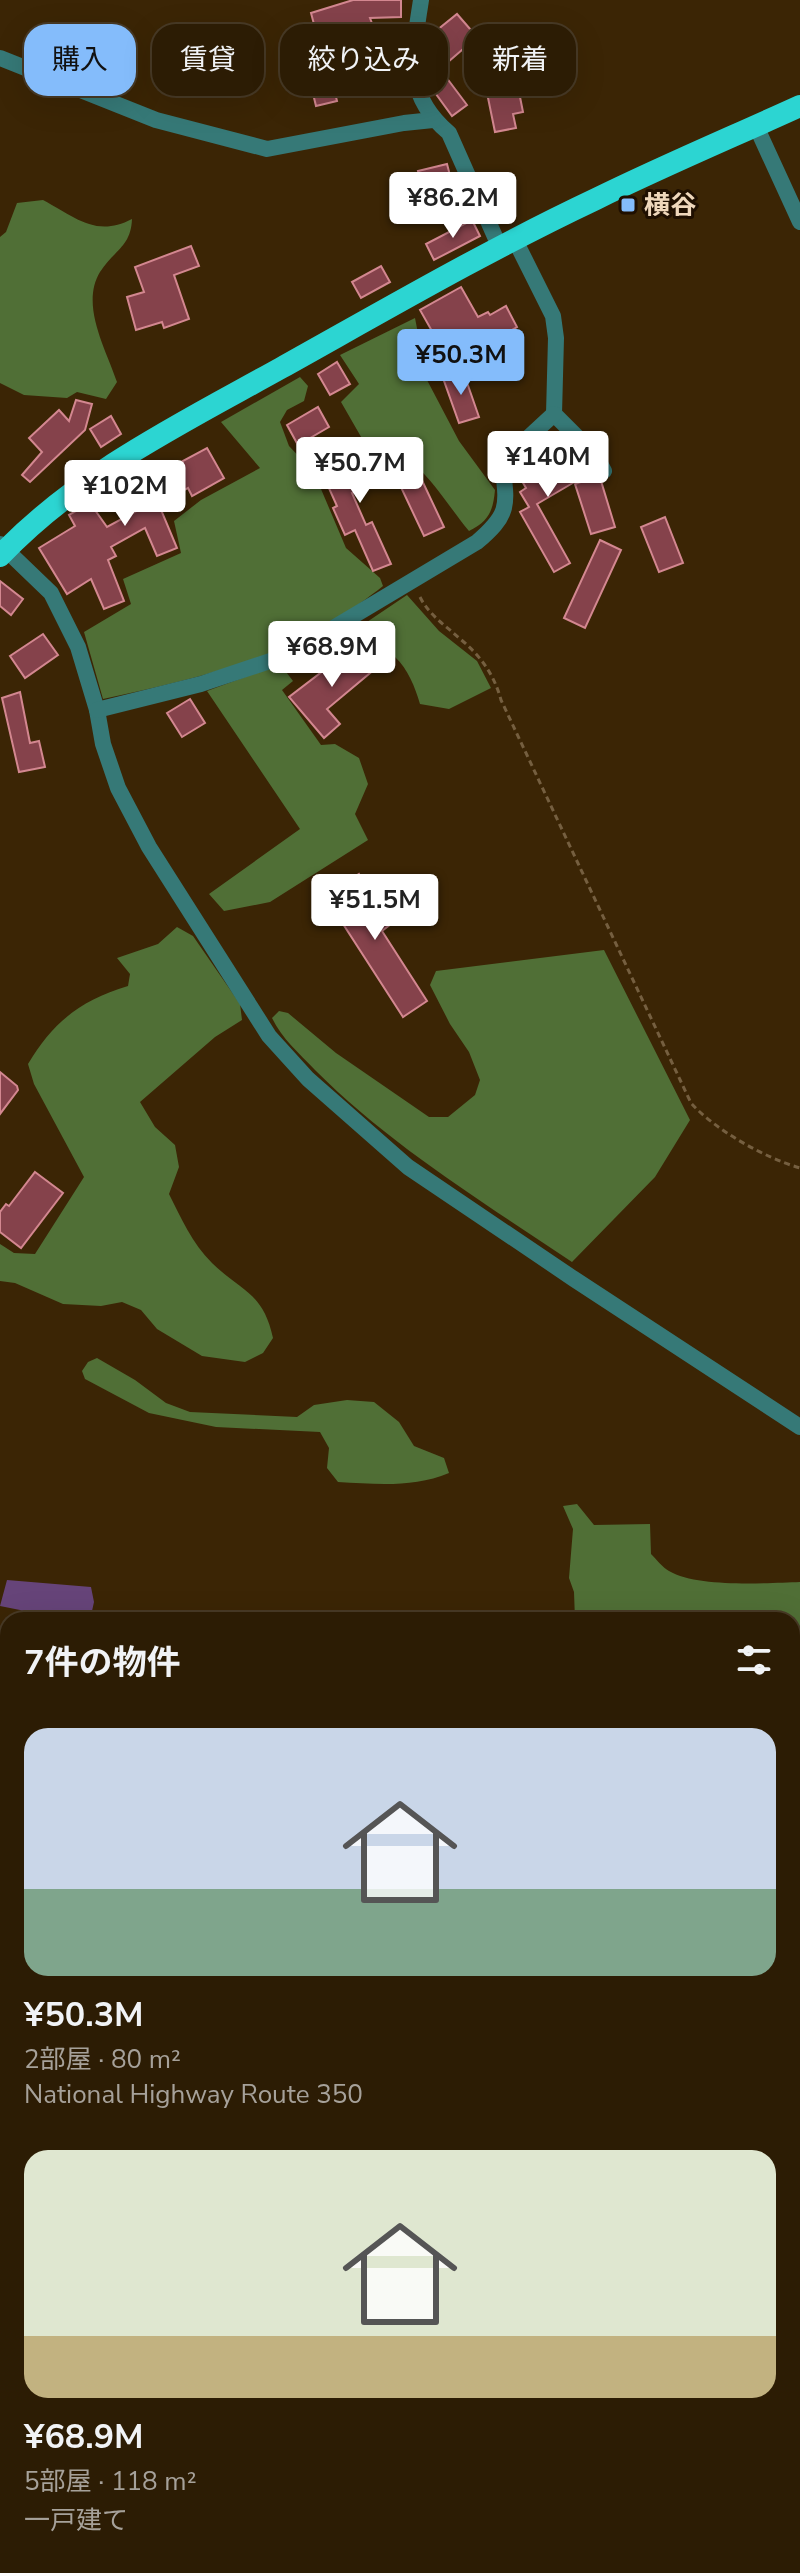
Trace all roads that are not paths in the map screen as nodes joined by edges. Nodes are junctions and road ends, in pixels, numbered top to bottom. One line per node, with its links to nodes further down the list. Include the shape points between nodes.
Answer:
1 (421, 0): 4 (street, via 412,61 415,86)
2 (0, 58): 4 (street, via 156,120 267,149)
3 (800, 106): 5 (highway)
4 (433, 120): 7 (street, via 449,133)
5 (756, 126): 6 (street); 7 (highway)
6 (800, 222)
7 (507, 244): 8 (street, via 553,316); 10 (highway, via 118,459 59,500)
8 (554, 414): 9 (street); 11 (street, via 502,462 506,494 500,522 477,542 288,655)
9 (604, 471)
10 (2, 550): 11 (street, via 51,593 78,647)
11 (97, 710): 12 (street, via 118,788 149,847 269,1036 308,1079 408,1167)
12 (800, 1427)

